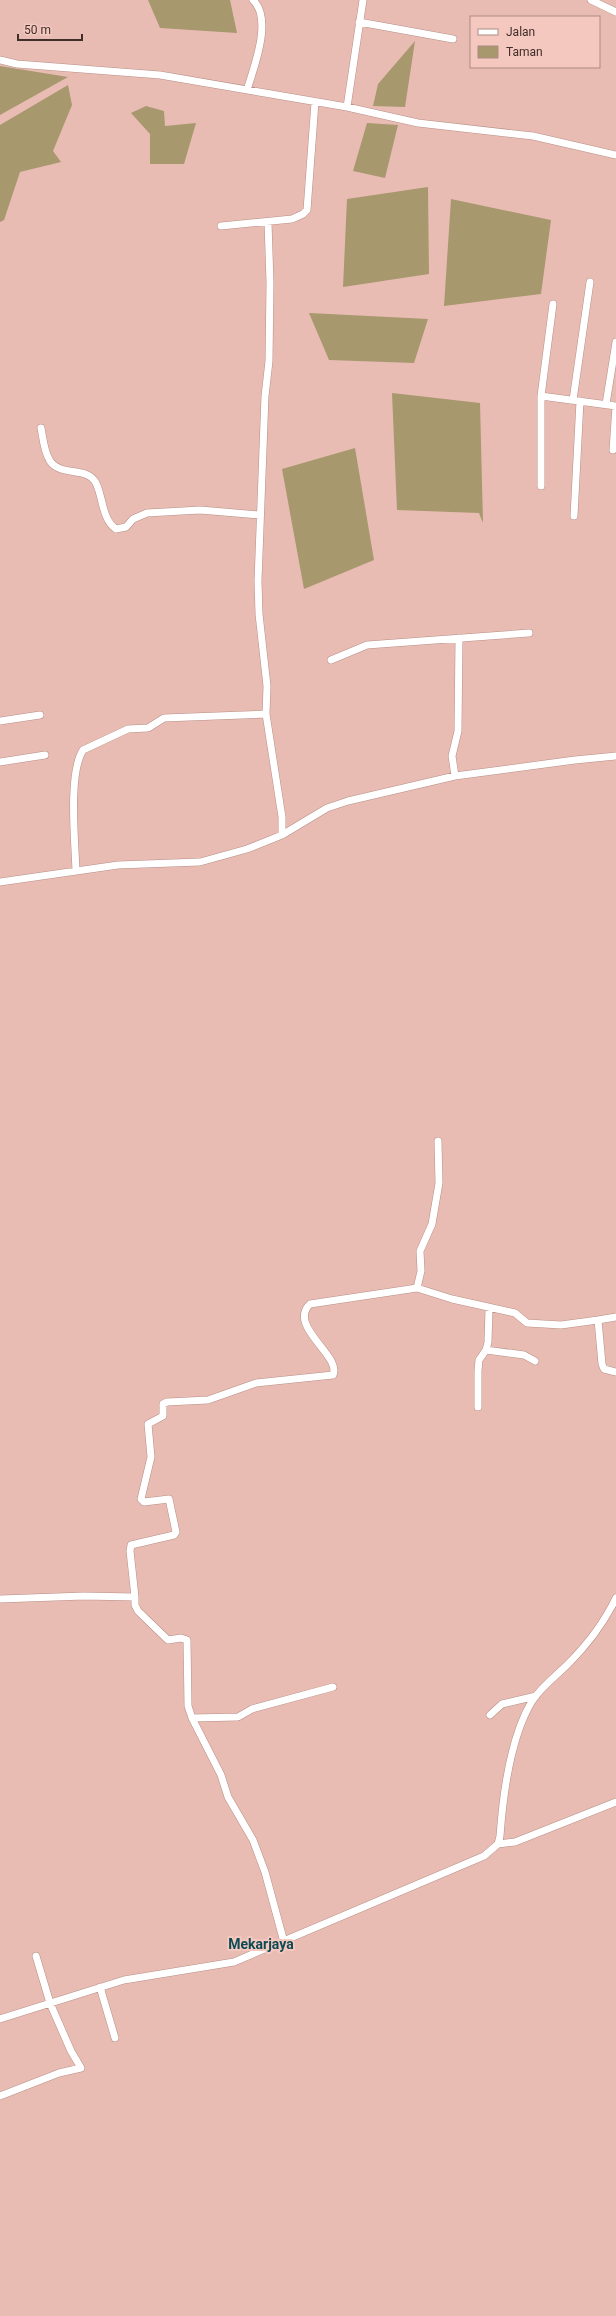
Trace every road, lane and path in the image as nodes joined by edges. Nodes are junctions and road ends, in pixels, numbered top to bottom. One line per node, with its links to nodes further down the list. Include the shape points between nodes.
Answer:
1 (253, 0): 8 (street, via 261,14 262,28)
2 (362, 0): 5 (street)
3 (591, 0): 4 (street)
4 (616, 12)
5 (359, 22): 6 (street); 10 (street)
6 (453, 39)
7 (0, 60): 8 (street, via 16,64 160,76)
8 (247, 90): 9 (street)
9 (315, 102): 10 (street); 12 (street, via 307,210 292,219)
10 (347, 107): 11 (street, via 418,122 533,136)
11 (616, 156)
12 (268, 222): 13 (street); 23 (street, via 269,361)
13 (221, 226)
14 (590, 282): 18 (street)
15 (553, 304): 17 (street)
16 (616, 342): 19 (street)
17 (541, 396): 18 (street); 22 (street)
18 (576, 400): 19 (street); 24 (street)
19 (606, 404): 21 (street, via 616,406)
20 (41, 428): 23 (street, via 50,460 62,469 90,476 96,483 107,517 116,529 126,527 133,519 147,513 200,510)
21 (613, 450)
22 (541, 486)
23 (260, 515): 28 (street, via 259,614 266,679)
24 (574, 516)
25 (529, 633): 26 (street)
26 (459, 638): 27 (street, via 367,645); 34 (street, via 458,731 452,756)
27 (331, 660)
28 (266, 714): 35 (street, via 282,817); 36 (street, via 164,718 148,728 128,729 83,750 77,762 74,804)
29 (40, 715): 30 (street)
30 (0, 721)
31 (45, 755): 33 (street)
32 (616, 756): 34 (street)
33 (0, 762)
34 (455, 776): 35 (street, via 327,808)
35 (282, 835): 36 (street, via 247,849 200,862 118,865)
36 (76, 871): 37 (street)
37 (0, 882)
38 (438, 1141): 39 (street, via 439,1182 432,1224 420,1251 421,1271)
39 (417, 1288): 40 (street); 47 (street, via 314,1302 306,1307 308,1328 333,1366 333,1375 256,1383 219,1398 171,1401 163,1404 163,1416 148,1424 151,1457 141,1499 144,1502 169,1499 176,1534 131,1545)
40 (490, 1309): 42 (street, via 514,1313 527,1324 560,1325); 43 (street)
41 (616, 1317): 42 (street)
42 (598, 1320): 45 (street, via 602,1364 604,1369)
43 (486, 1350): 44 (street, via 524,1355); 46 (street, via 479,1360)
44 (535, 1361)
45 (616, 1372)
46 (478, 1407)
47 (135, 1597): 49 (street); 53 (street, via 138,1611 168,1640 187,1640 188,1706)
48 (616, 1598): 51 (street, via 607,1616 583,1648)
49 (0, 1599)
50 (333, 1687): 53 (street, via 252,1709 238,1717)
51 (536, 1696): 52 (street, via 502,1704); 55 (street, via 521,1727 506,1781)
52 (490, 1715)
53 (192, 1718): 56 (street, via 228,1797 256,1846)
54 (616, 1802): 55 (street, via 515,1842)
55 (498, 1844): 56 (street, via 484,1856)
56 (284, 1942): 58 (street, via 223,1964 138,1977)
57 (36, 1956): 59 (street)
58 (100, 1987): 59 (street); 61 (street)
59 (50, 2002): 60 (street); 62 (street, via 81,2068)
60 (0, 2019)
61 (115, 2038)
62 (0, 2096)

